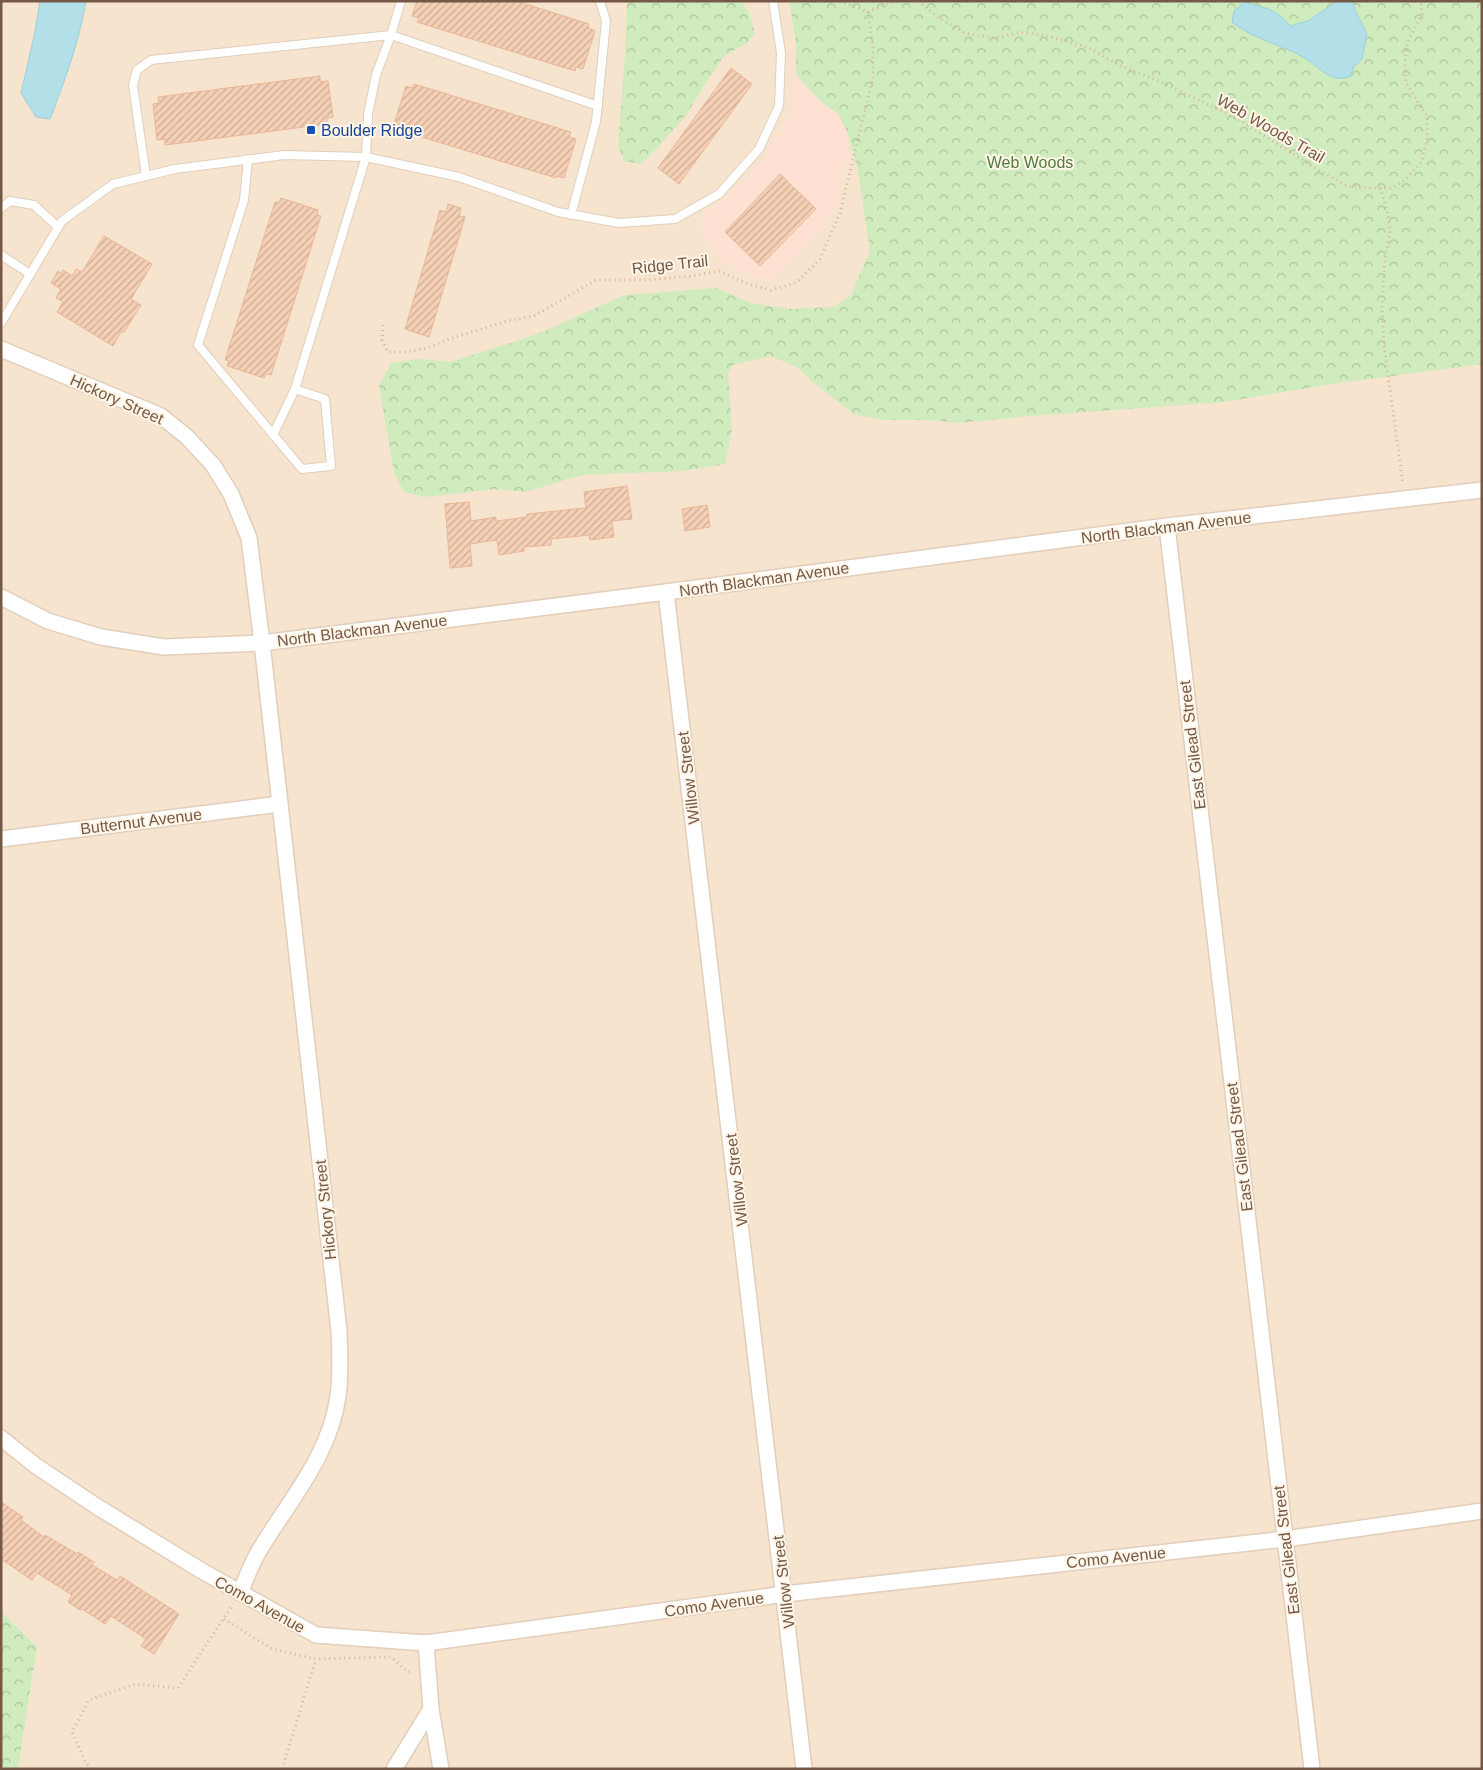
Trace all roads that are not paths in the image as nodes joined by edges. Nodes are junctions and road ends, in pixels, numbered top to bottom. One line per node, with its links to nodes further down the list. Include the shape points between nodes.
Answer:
1 (401, 1): 4 (lane)
2 (600, 1): 5 (lane, via 606,21)
3 (772, 1): 10 (lane, via 781,53 779,106 759,149 719,194 675,219 619,223)
4 (391, 35): 5 (lane); 6 (lane, via 376,75 368,114); 8 (lane, via 152,60 137,70 133,85)
5 (598, 106): 10 (lane)
6 (366, 157): 7 (lane, via 284,155); 10 (lane, via 459,177); 18 (lane)
7 (248, 159): 8 (lane); 19 (lane, via 244,200 198,344)
8 (146, 176): 11 (lane, via 114,184)
9 (1, 208): 11 (lane, via 10,201 34,206)
10 (571, 215)
11 (58, 227): 14 (lane)
12 (1, 255): 13 (lane)
13 (17, 266): 14 (lane); 15 (lane)
14 (30, 274): 15 (lane)
15 (23, 286): 16 (lane)
16 (1, 323)
17 (1, 349): 24 (street, Hickory Street, via 161,416 187,437 213,465 231,494 249,538)
18 (295, 390): 19 (lane); 19 (lane, via 325,399 331,466 302,469)
19 (273, 435)
20 (1482, 490): 21 (street, North Blackman Avenue)
21 (1167, 526): 22 (street, North Blackman Avenue); 29 (street, East Gilead Street)
22 (666, 592): 24 (street, North Blackman Avenue); 31 (street, Willow Street)
23 (1, 597): 24 (street, North Blackman Avenue, via 48,621 101,637 164,647)
24 (262, 643): 25 (street, Hickory Street)
25 (280, 804): 26 (street, Butternut Avenue); 30 (street, Hickory Street, via 339,1331 340,1373 338,1397 315,1464 258,1553)
26 (1, 839)
27 (1, 1438): 30 (street, Como Avenue, via 96,1506)
28 (1482, 1511): 29 (street, Como Avenue)
29 (1285, 1538): 31 (street, Como Avenue); 37 (street, East Gilead Street)
30 (240, 1593): 32 (street, Como Avenue, via 316,1636)
31 (785, 1594): 32 (street, Como Avenue); 36 (street, Willow Street)
32 (426, 1643): 33 (street)
33 (431, 1709): 34 (street); 35 (street)
34 (394, 1769)
35 (441, 1769)
36 (804, 1769)
37 (1312, 1769)

